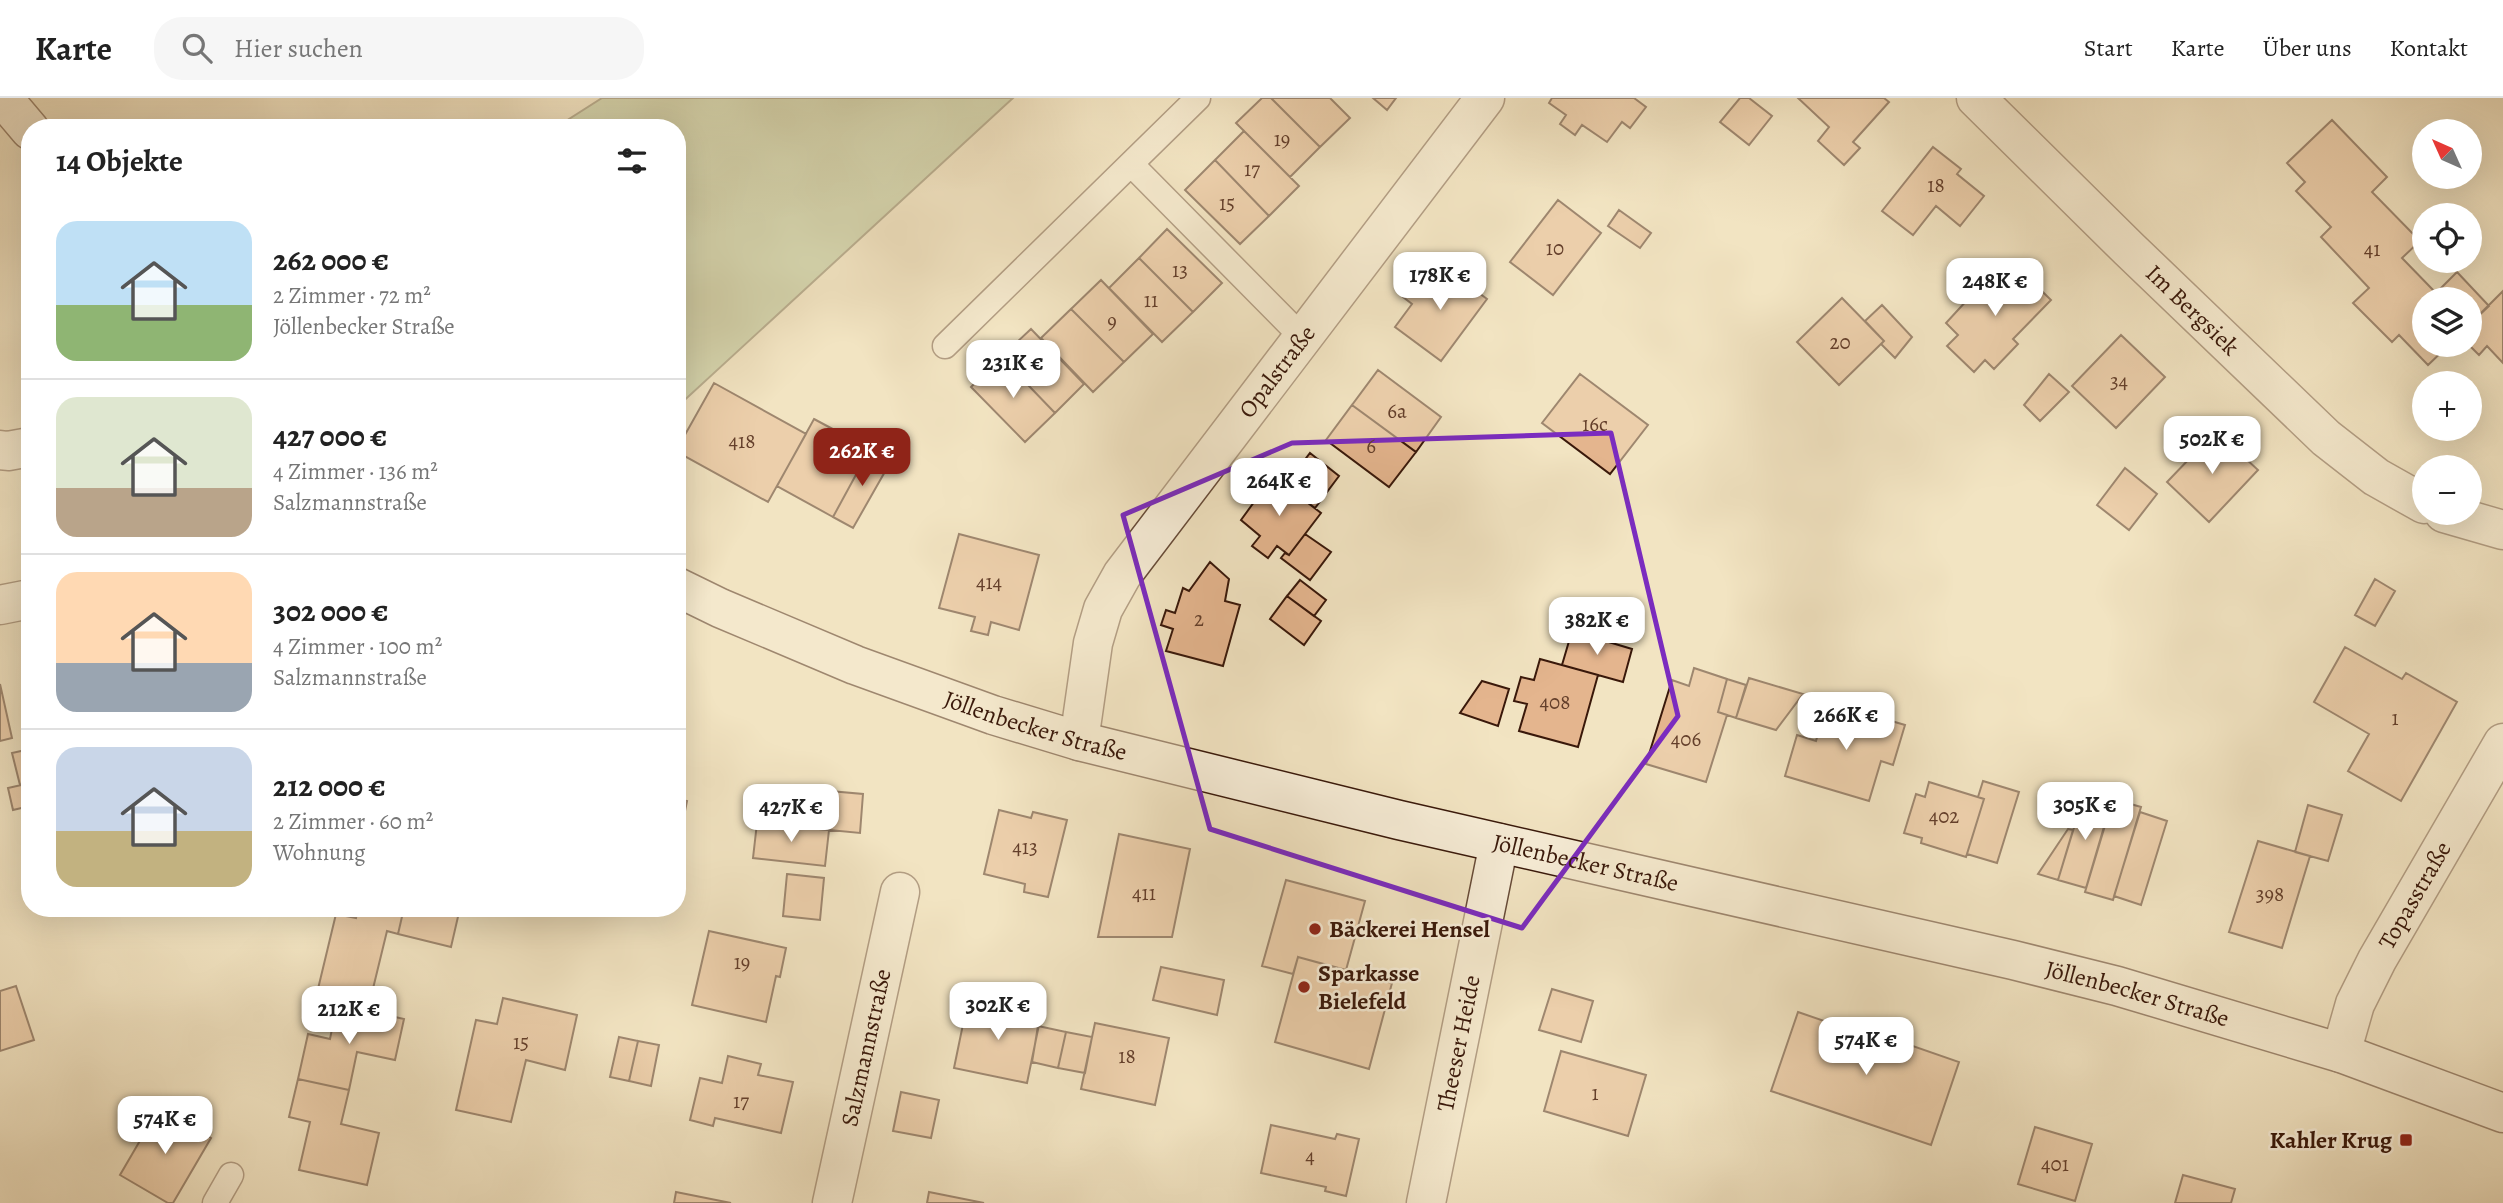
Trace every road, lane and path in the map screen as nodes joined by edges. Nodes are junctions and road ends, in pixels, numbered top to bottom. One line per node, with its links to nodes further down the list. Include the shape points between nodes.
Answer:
1 (3, 98): 5 (street)
2 (1198, 98): 6 (lane)
3 (1485, 98): 7 (street, Opalstraße)
4 (1976, 98): 11 (street, Im Bergsiek, via 2326,438 2376,477)
5 (21, 119)
6 (1131, 164): 7 (lane); 8 (lane)
7 (1303, 338): 17 (street, Opalstraße, via 1122,575 1103,609 1093,643)
8 (945, 346)
9 (21, 448): 10 (street)
10 (0, 450)
11 (2412, 497)
12 (2482, 524): 13 (street)
13 (2503, 530)
14 (686, 591): 17 (street, Jöllenbecker Straße, via 867,670)
15 (21, 601): 16 (street)
16 (0, 605)
17 (1079, 741): 19 (street, Jöllenbecker Straße)
18 (2503, 743): 21 (street, Topasstraße, via 2377,960 2355,1004)
19 (1499, 843): 21 (street, Jöllenbecker Straße, via 2013,960); 26 (street, Theeser Heide)
20 (900, 892): 25 (street, Salzmannstraße)
21 (2341, 1053): 22 (street, Jöllenbecker Straße)
22 (2503, 1113)
23 (231, 1175): 24 (lane)
24 (215, 1203)
25 (832, 1203)
26 (1426, 1203)

